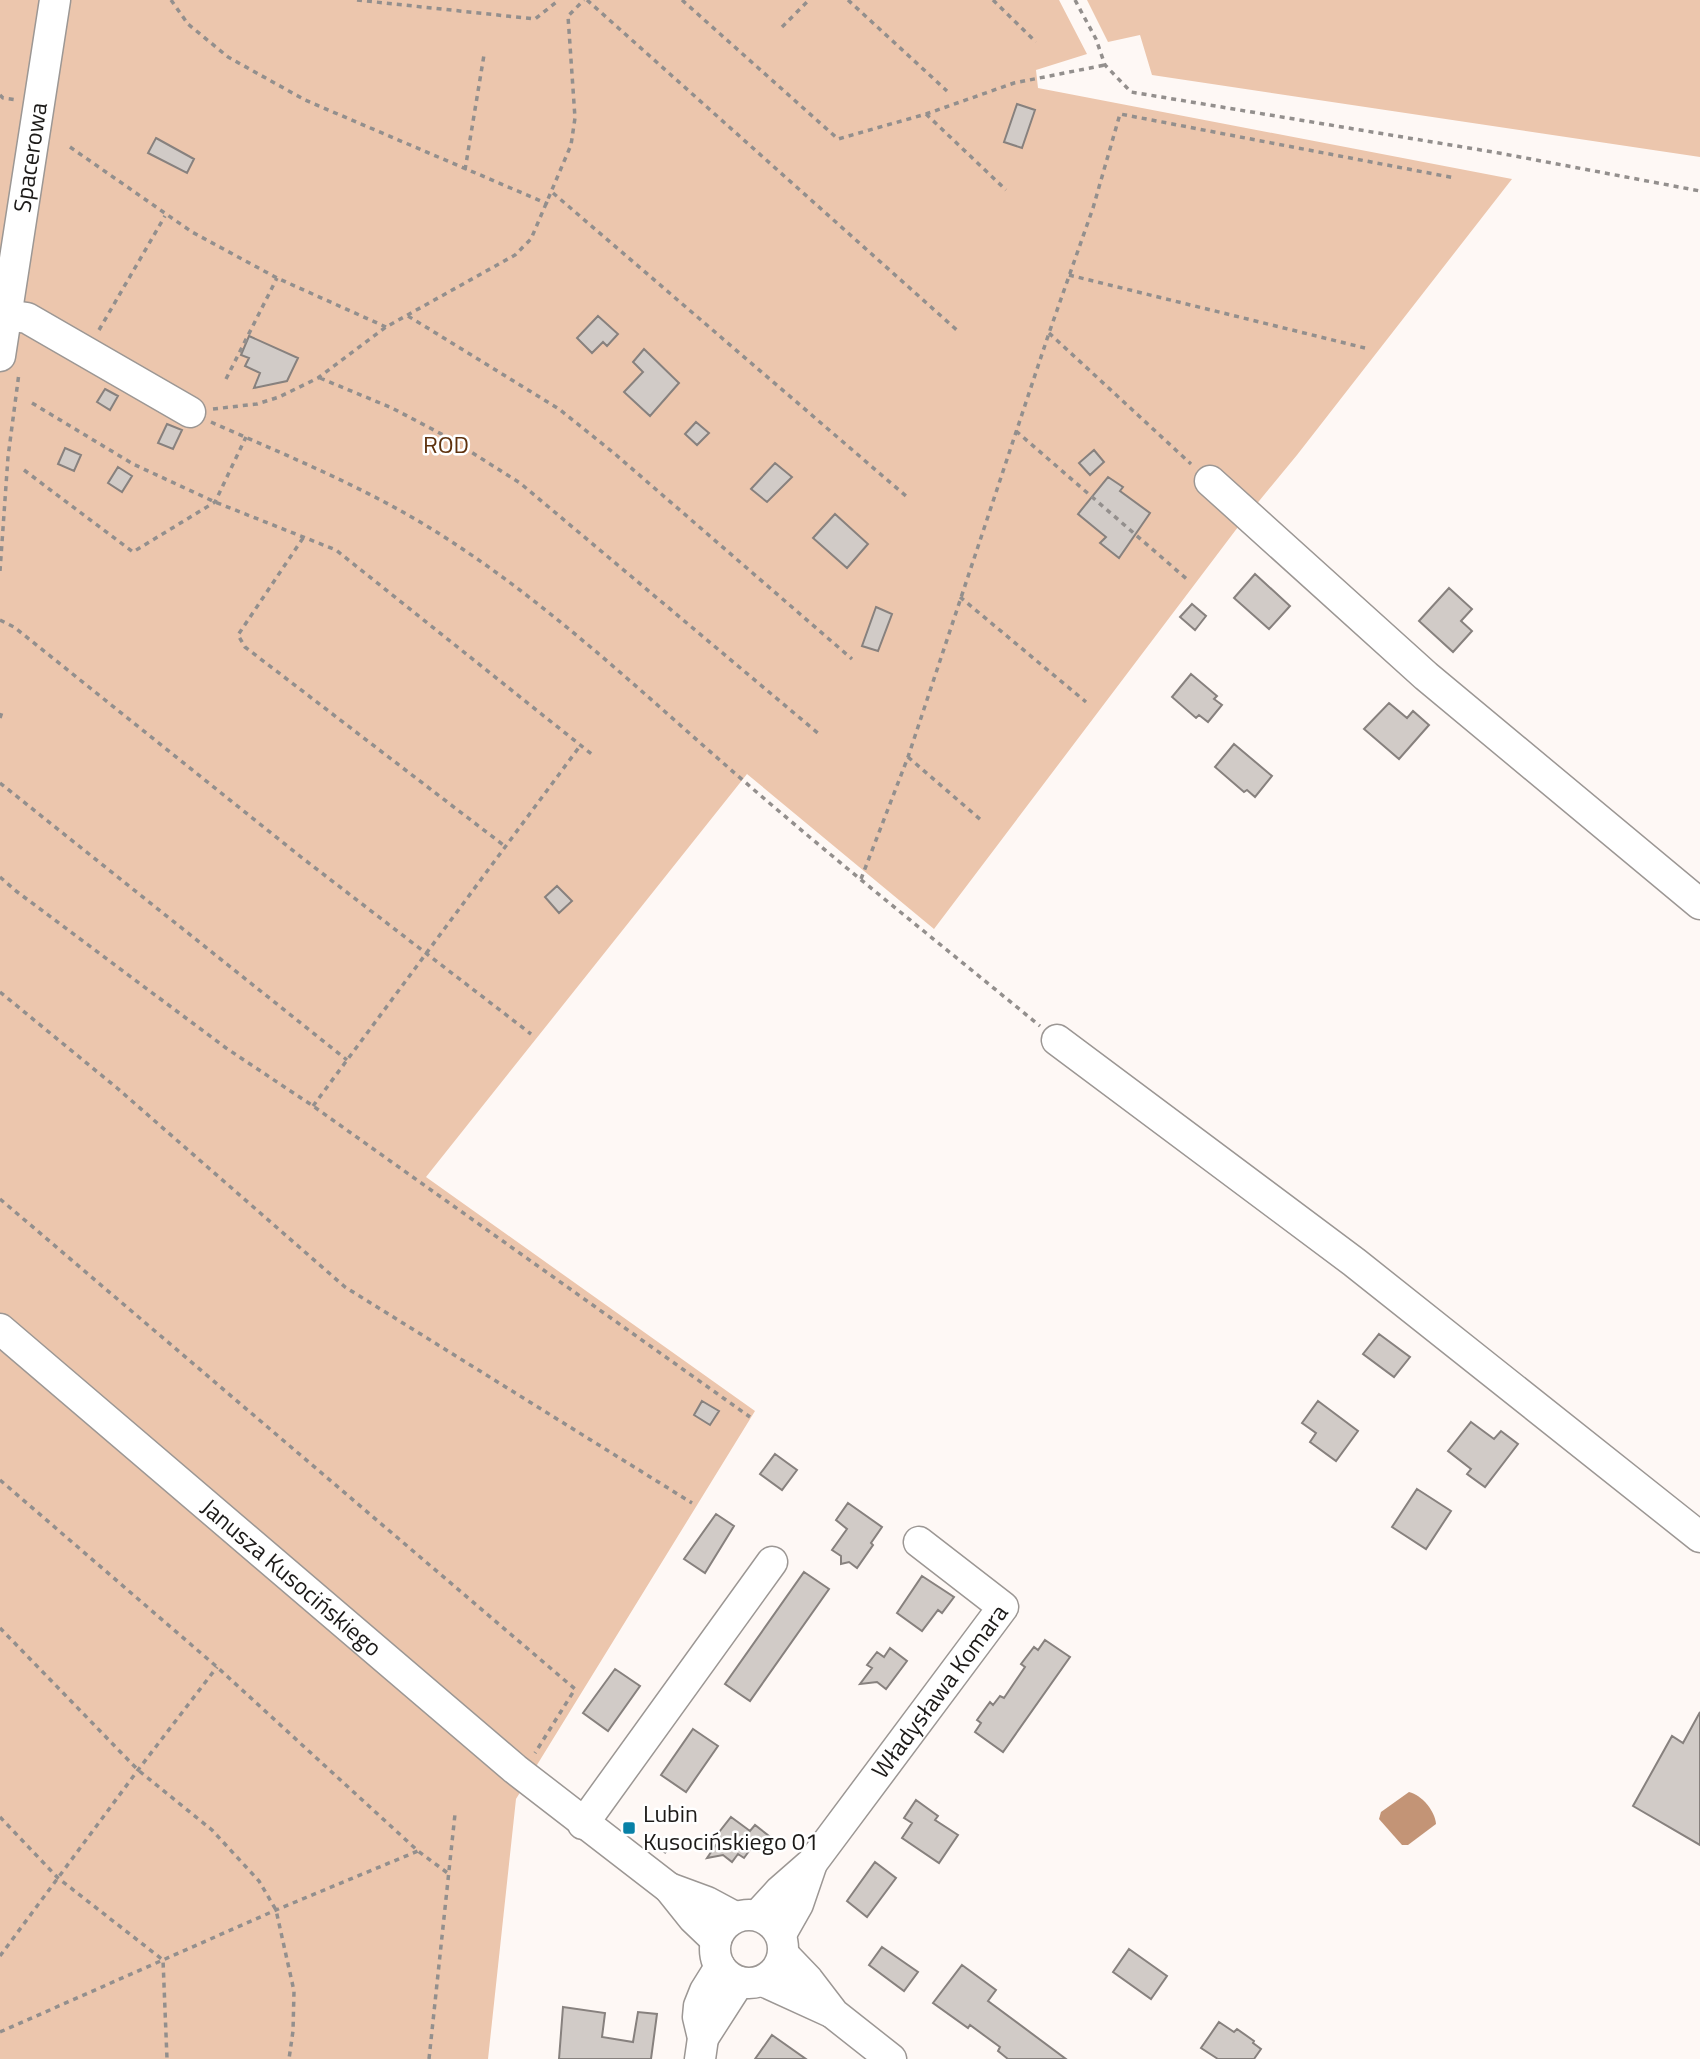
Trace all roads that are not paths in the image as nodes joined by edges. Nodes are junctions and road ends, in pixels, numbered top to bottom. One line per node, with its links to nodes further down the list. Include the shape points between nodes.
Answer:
1 (55, 0): 2 (street, Spacerowa)
2 (6, 315): 3 (street, Spacerowa); 4 (street, via 27,318)
3 (0, 356)
4 (190, 412)
5 (1210, 481): 6 (street, via 1426,676)
6 (1700, 904)
7 (1057, 1040): 9 (street, via 1354,1262)
8 (0, 1329): 12 (street, Janusza Kusocińskiego)
9 (1700, 1537)
10 (919, 1542): 13 (street, Władysława Komara, via 1003,1607)
11 (772, 1562): 12 (street)
12 (583, 1824): 14 (street, Janusza Kusocińskiego)
13 (812, 1863): 15 (street); 16 (street)
14 (670, 1873): 15 (street, via 707,1902); 17 (street, via 693,1918)
15 (747, 1916): 16 (street, via 772,1922); 17 (street, via 723,1926)
16 (782, 1945): 17 (street, via 777,1970); 18 (street)
17 (735, 1968): 18 (street); 19 (street)
18 (834, 2014): 20 (street)
19 (701, 2048)
20 (891, 2059)

